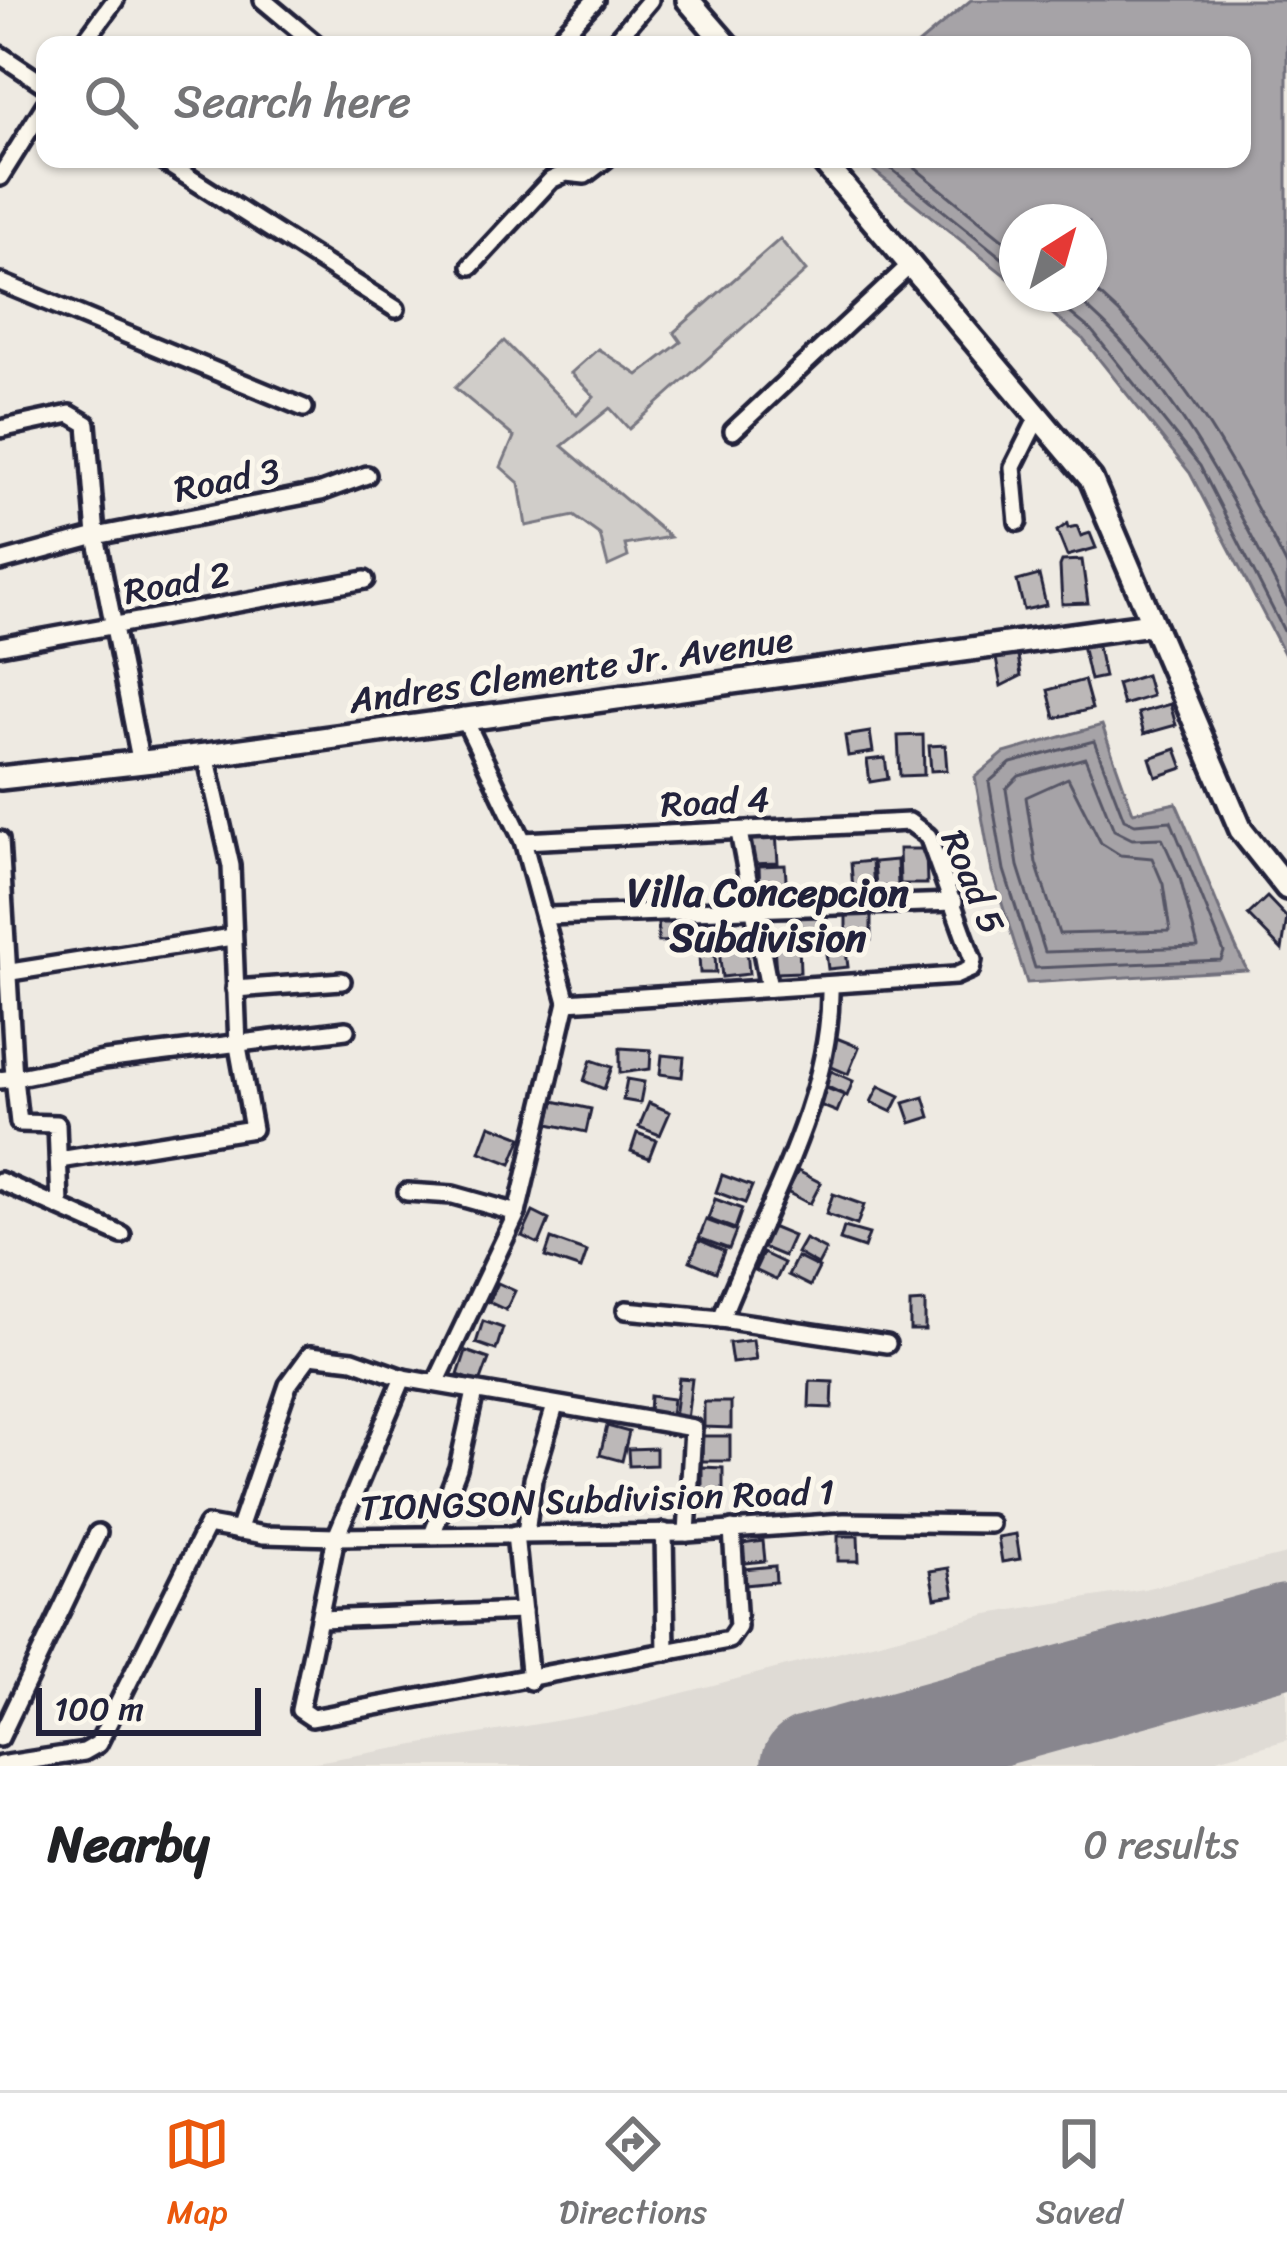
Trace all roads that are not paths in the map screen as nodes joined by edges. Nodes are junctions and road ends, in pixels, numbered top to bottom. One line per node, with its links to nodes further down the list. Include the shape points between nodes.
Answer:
1 (115, 0): 6 (street)
2 (263, 0): 7 (street)
3 (595, 0): 8 (street)
4 (650, 0): 9 (street)
5 (688, 0): 10 (main road)
6 (89, 36)
7 (306, 36)
8 (561, 36)
9 (620, 36)
10 (715, 36)
11 (0, 55): 12 (street)
12 (36, 79)
13 (36, 120): 17 (street)
14 (174, 168): 21 (street)
15 (594, 168): 18 (street, via 551,180)
16 (828, 168): 19 (main road)
17 (0, 178)
18 (472, 266)
19 (909, 266): 23 (main road); 25 (street)
20 (0, 281): 22 (street)
21 (396, 310)
22 (304, 408)
23 (1037, 419): 27 (street, via 1013,467); 32 (main road, via 1091,479)
24 (0, 429): 28 (street, via 70,414 87,424)
25 (733, 431)
26 (368, 476): 28 (street, Road 3)
27 (1018, 522)
28 (96, 536): 29 (street, Road 3); 31 (street)
29 (0, 562)
30 (365, 580): 31 (street, Road 2)
31 (113, 624): 33 (street, Road 2); 36 (street)
32 (1151, 624): 34 (main road, Andres Clemente Jr. Avenue); 42 (main road, via 1241,830)
33 (0, 646)
34 (463, 716): 35 (main road, Andres Clemente Jr. Avenue); 41 (street)
35 (206, 755): 36 (main road, Andres Clemente Jr. Avenue); 46 (street, via 231,866)
36 (140, 759): 37 (main road, Andres Clemente Jr. Avenue)
37 (0, 778)
38 (909, 822): 39 (street, Road 4); 43 (street, Road 5, via 928,836)
39 (739, 832): 41 (street, Road 4); 44 (street)
40 (0, 840): 47 (street)
41 (523, 841): 45 (street)
42 (1287, 888)
43 (954, 902): 44 (street); 51 (street, Road 5, via 971,969)
44 (754, 908): 45 (street); 50 (street)
45 (548, 916): 52 (street)
46 (232, 937): 47 (street); 49 (street)
47 (11, 973): 55 (street)
48 (342, 981): 49 (street)
49 (235, 988): 54 (street)
50 (769, 988): 51 (street); 52 (street)
51 (830, 988): 63 (street, via 831,1035)
52 (567, 1001): 60 (street)
53 (346, 1030): 54 (street)
54 (238, 1046): 55 (street); 56 (street, via 253,1129)
55 (7, 1079): 56 (street, via 19,1123 57,1124)
56 (59, 1160): 59 (street)
57 (0, 1181): 59 (street)
58 (407, 1192): 60 (street)
59 (60, 1205): 61 (street)
60 (517, 1213): 66 (street)
61 (122, 1234)
62 (626, 1310): 63 (street)
63 (721, 1319): 64 (street)
64 (886, 1344)
65 (403, 1378): 66 (street); 71 (street, via 310,1355 288,1385); 77 (street)
66 (436, 1383): 67 (street)
67 (476, 1392): 68 (street); 76 (street)
68 (555, 1406): 74 (street, via 693,1428); 75 (street)
69 (990, 1524): 70 (street, TIONGSON Subdivision Road 1)
70 (732, 1529): 74 (street, TIONGSON Subdivision Road 1); 80 (street, via 737,1636)
71 (238, 1531): 77 (street, TIONGSON Subdivision Road 1); 83 (street, TIONGSON Subdivision Road 1, via 207,1525 98,1744)
72 (664, 1532): 74 (street, TIONGSON Subdivision Road 1); 75 (street, TIONGSON Subdivision Road 1); 80 (street)
73 (98, 1533): 82 (street)
74 (687, 1533)
75 (520, 1534): 76 (street, TIONGSON Subdivision Road 1); 78 (street)
76 (432, 1535): 77 (street, TIONGSON Subdivision Road 1)
77 (336, 1537): 79 (street)
78 (523, 1611): 79 (street); 81 (street)
79 (320, 1619): 81 (street, via 305,1716)
80 (666, 1652): 81 (street)
81 (530, 1681)
82 (0, 1738)
83 (0, 1765)

